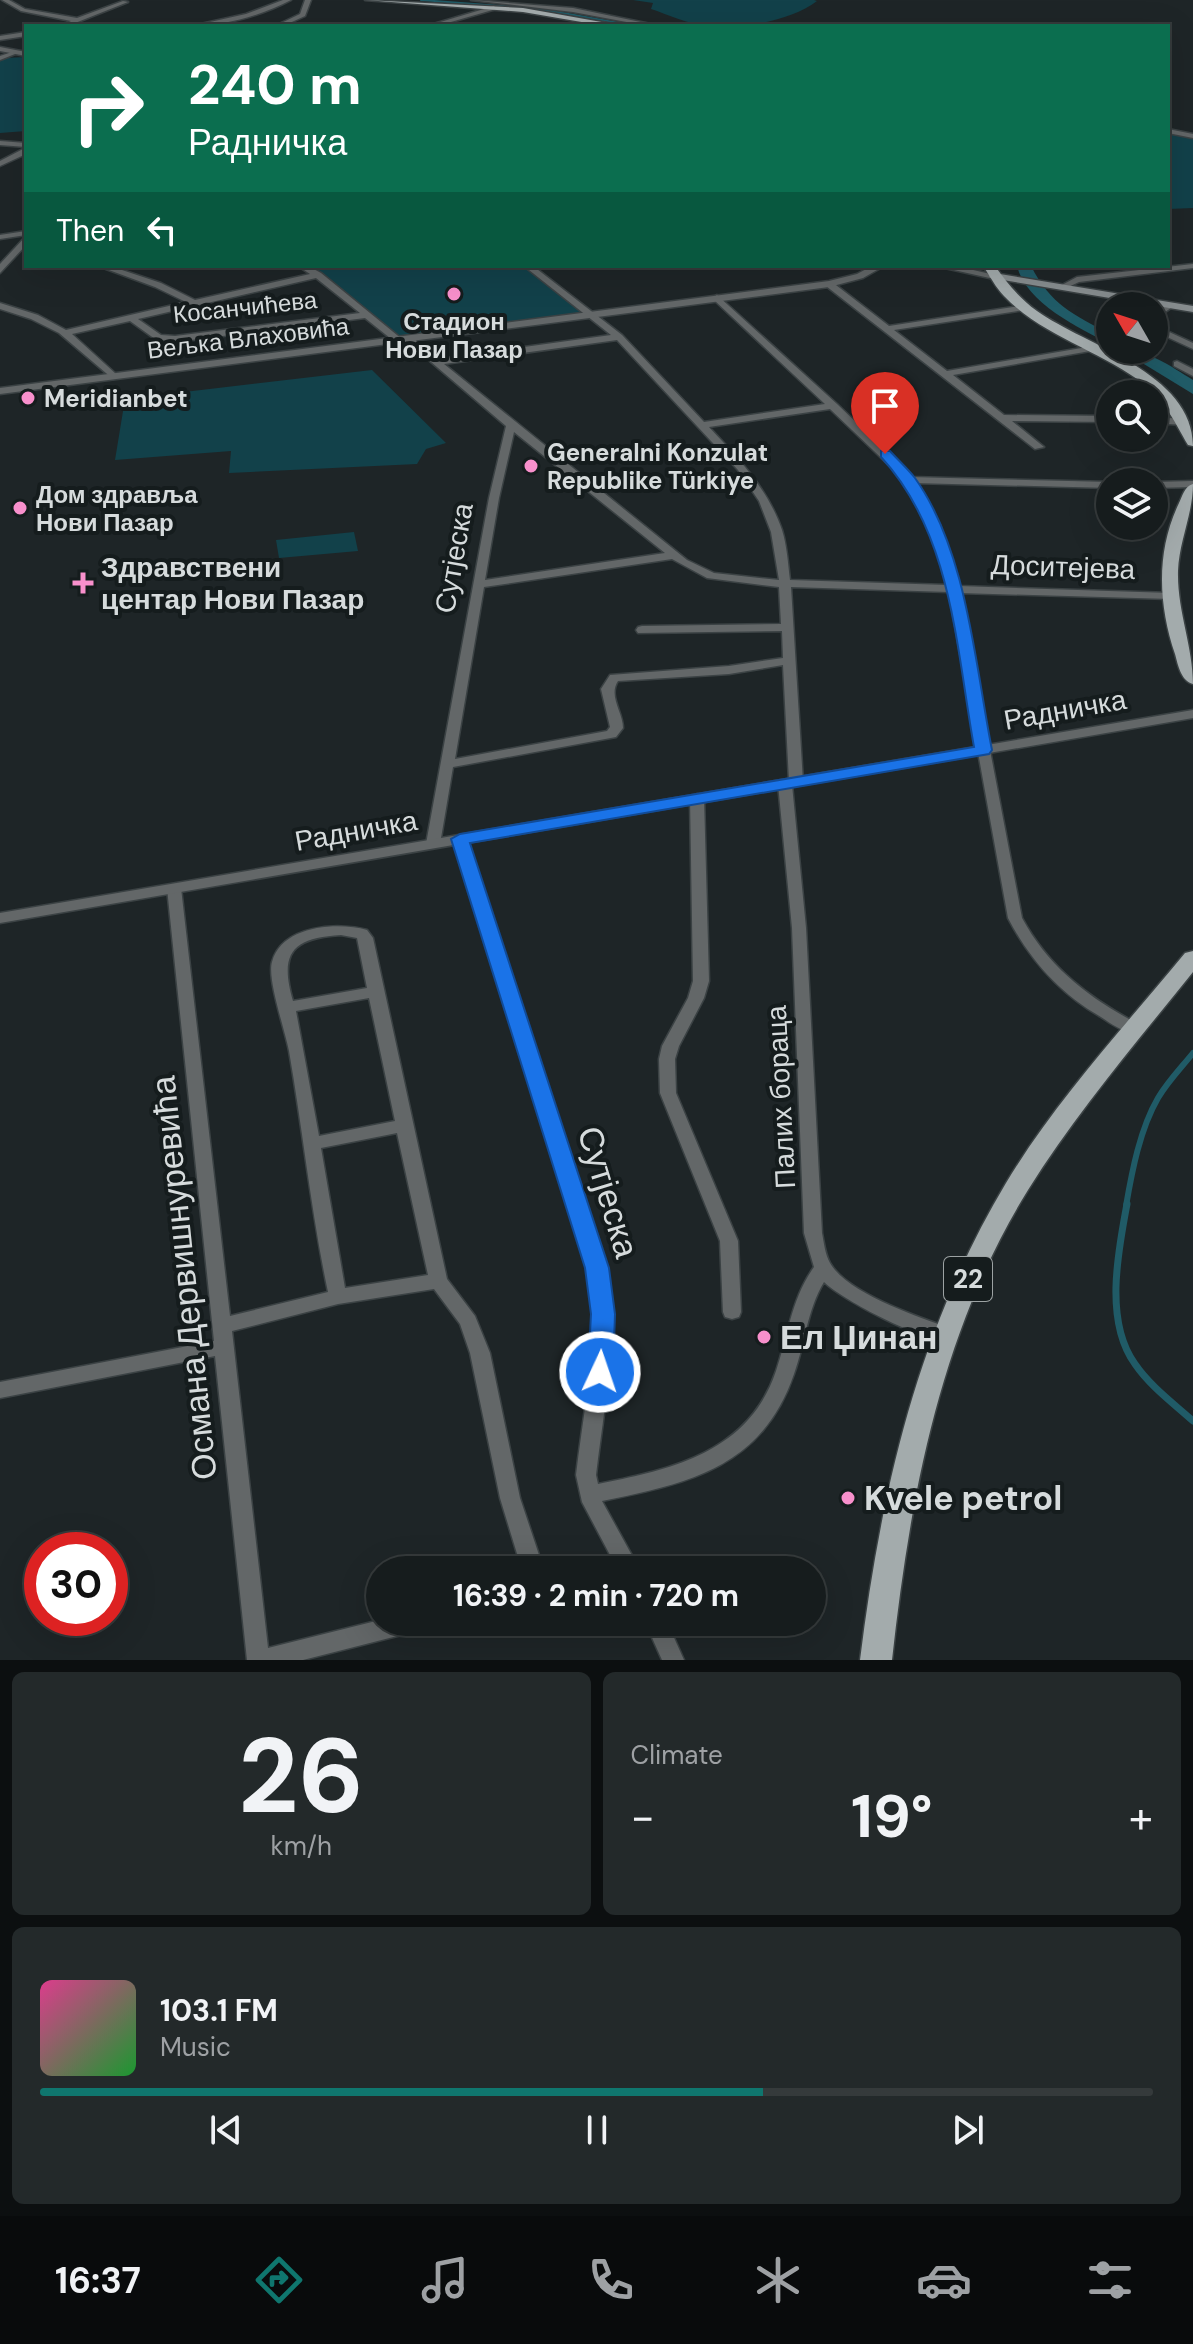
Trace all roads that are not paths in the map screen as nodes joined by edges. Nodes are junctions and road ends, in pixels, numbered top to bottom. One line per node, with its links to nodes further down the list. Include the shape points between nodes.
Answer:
1 (5, 0): 8 (street, via 23,10)
2 (288, 0): 10 (street)
3 (308, 0): 11 (street, via 303,15)
4 (369, 0): 7 (main road)
5 (474, 0): 14 (street)
6 (121, 1): 8 (street)
7 (494, 8): 12 (street); 13 (main road)
8 (78, 20): 9 (street)
9 (65, 24)
10 (205, 24)
11 (283, 24)
12 (437, 24)
13 (610, 24)
14 (646, 24)
15 (24, 34): 16 (street)
16 (0, 38)
17 (1, 52): 18 (street)
18 (24, 53)
19 (1170, 131): 20 (street)
20 (1193, 136)
21 (0, 143): 22 (street)
22 (24, 148)
23 (24, 149): 24 (street)
24 (0, 164)
25 (2, 236): 26 (street)
26 (24, 242): 33 (street)
27 (1193, 266): 37 (street)
28 (108, 268): 39 (street)
29 (306, 268): 35 (street, Косанчићева)
30 (531, 268): 45 (street, Палих бораца)
31 (875, 268): 36 (street, Вељка Влаховића)
32 (961, 268): 34 (street)
33 (0, 270)
34 (992, 271): 37 (main road); 42 (main road)
35 (318, 275): 39 (street); 46 (street, Косанчићева)
36 (829, 284): 38 (street, Вељка Влаховића); 48 (street)
37 (1064, 286): 40 (main road)
38 (717, 298): 45 (street, Вељка Влаховића); 62 (street, Доситејева)
39 (194, 303): 47 (street)
40 (1171, 305): 43 (street); 44 (main road)
41 (0, 306): 49 (street)
42 (1024, 307): 48 (street); 54 (main road)
43 (1168, 307)
44 (1193, 309)
45 (591, 314): 51 (street, Палих бораца); 52 (street, Вељка Влаховића)
46 (368, 315): 47 (street, Косанчићева, via 175,339 158,337); 52 (street, Косанчићева)
47 (132, 318): 49 (street)
48 (886, 329): 59 (street)
49 (68, 332): 60 (street)
50 (1168, 334): 53 (street)
51 (619, 337): 55 (street); 68 (street, Палих бораца)
52 (403, 339): 55 (street, Косанчићева); 60 (street, Вељка Влаховића)
53 (1193, 346)
54 (1096, 347): 59 (street)
55 (435, 362): 67 (street, Косанчићева)
56 (1122, 364): 66 (main road, via 1149,381)
57 (1177, 364): 58 (street)
58 (1193, 373)
59 (945, 374): 63 (street)
60 (113, 376): 61 (street, Вељка Влаховића)
61 (0, 391)
62 (834, 406): 68 (street); 71 (street, Доситејева)
63 (1003, 418): 64 (street); 70 (street)
64 (1096, 419)
65 (1168, 421): 66 (street)
66 (1184, 422): 69 (main road)
67 (511, 425): 75 (street, Косанчићева); 76 (street, Сутјеска)
68 (702, 425): 77 (street, Палих бораца, via 764,501 777,532)
69 (1193, 442)
70 (1039, 447)
71 (910, 480): 72 (street); 78 (street, Доситејева, via 935,525)
72 (1096, 485)
73 (1168, 488): 74 (street)
74 (1192, 493): 79 (main road, via 1172,547)
75 (675, 555): 76 (street); 77 (street, Косанчићева, via 711,576)
76 (480, 584): 86 (street, Сутјеска)
77 (785, 584): 78 (street, Доситејева); 80 (street, Палих бораца)
78 (954, 590): 79 (street, Доситејева); 85 (street, Доситејева)
79 (1171, 596): 83 (main road)
80 (787, 627): 81 (street); 82 (street, Палих бораца)
81 (642, 630)
82 (788, 661): 86 (street, via 614,678 605,689 618,722 611,734); 87 (street, Палих бораца)
83 (1193, 679)
84 (1193, 714): 85 (street, Радничка)
85 (983, 750): 87 (street, Радничка); 96 (street, Доситејева, via 1012,906 1027,943 1073,992)
86 (447, 764): 90 (street, Сутјеска)
87 (790, 783): 88 (street, Радничка); 99 (street, Палих бораца, via 813,1233)
88 (697, 798): 89 (street, Радничка); 102 (street, via 701,981 695,1005 667,1051 663,1068 668,1093 729,1241)
89 (460, 839): 90 (street, Радничка); 107 (street, Сутјеска, via 601,1282 600,1372 586,1475)
90 (433, 844): 91 (street, Радничка)
91 (174, 888): 92 (street, Радничка); 103 (street, Османа Дервишнуревића)
92 (0, 918)
93 (1193, 958): 96 (main road, 22)
94 (375, 992): 95 (street); 95 (street, via 365,938 354,931 336,931 298,940 281,956); 97 (street)
95 (288, 1007): 98 (street)
96 (1134, 1029): 104 (main road, 22, via 1018,1185)
97 (406, 1125): 98 (street); 100 (street)
98 (311, 1144): 101 (street)
99 (823, 1268): 104 (street, via 830,1278 892,1314); 107 (street, via 809,1286 783,1385 765,1420 740,1444 693,1468)
100 (438, 1281): 101 (street); 108 (street, via 468,1321 480,1353 510,1498)
101 (338, 1294): 103 (street)
102 (732, 1312)
103 (222, 1326): 105 (street, Османа Дервишнуревића)
104 (943, 1333): 114 (main road, 22, via 911,1439)
105 (224, 1347): 106 (street); 112 (street, Османа Дервишнуревића)
106 (0, 1390)
107 (590, 1495): 109 (street, Сутјеска)
108 (529, 1556)
109 (620, 1556)
110 (366, 1634): 112 (street)
111 (662, 1636): 113 (street)
112 (260, 1660)
113 (673, 1660)
114 (876, 1660)

